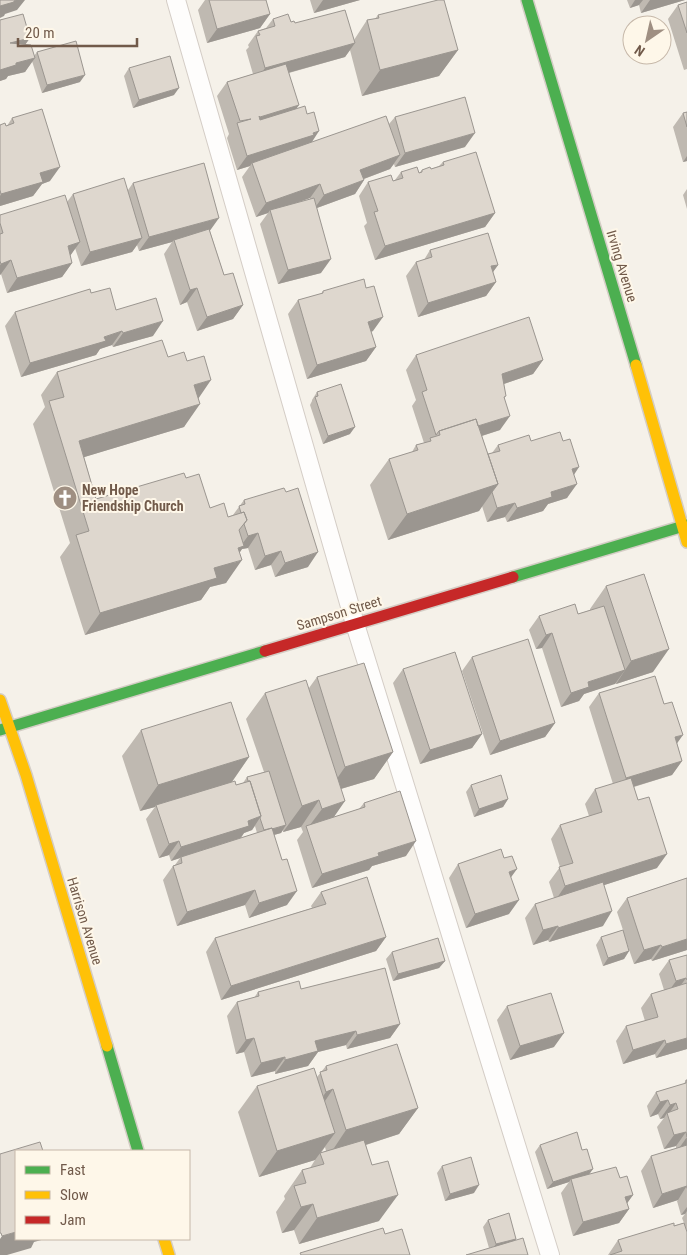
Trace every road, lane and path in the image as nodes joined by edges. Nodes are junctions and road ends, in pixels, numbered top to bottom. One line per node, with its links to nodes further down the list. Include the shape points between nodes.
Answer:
1 (176, 0): 5 (lane)
2 (527, 0): 3 (street, Irving Avenue)
3 (685, 526): 4 (street, Irving Avenue); 5 (street, Sampson Street)
4 (687, 542)
5 (355, 624): 7 (street, Sampson Street); 11 (lane)
6 (0, 700): 7 (street, Harrison Avenue)
7 (5, 729): 8 (street, Harrison Avenue, via 26,775)
8 (138, 1150)
9 (164, 1240): 10 (street)
10 (168, 1255)
11 (550, 1255)

